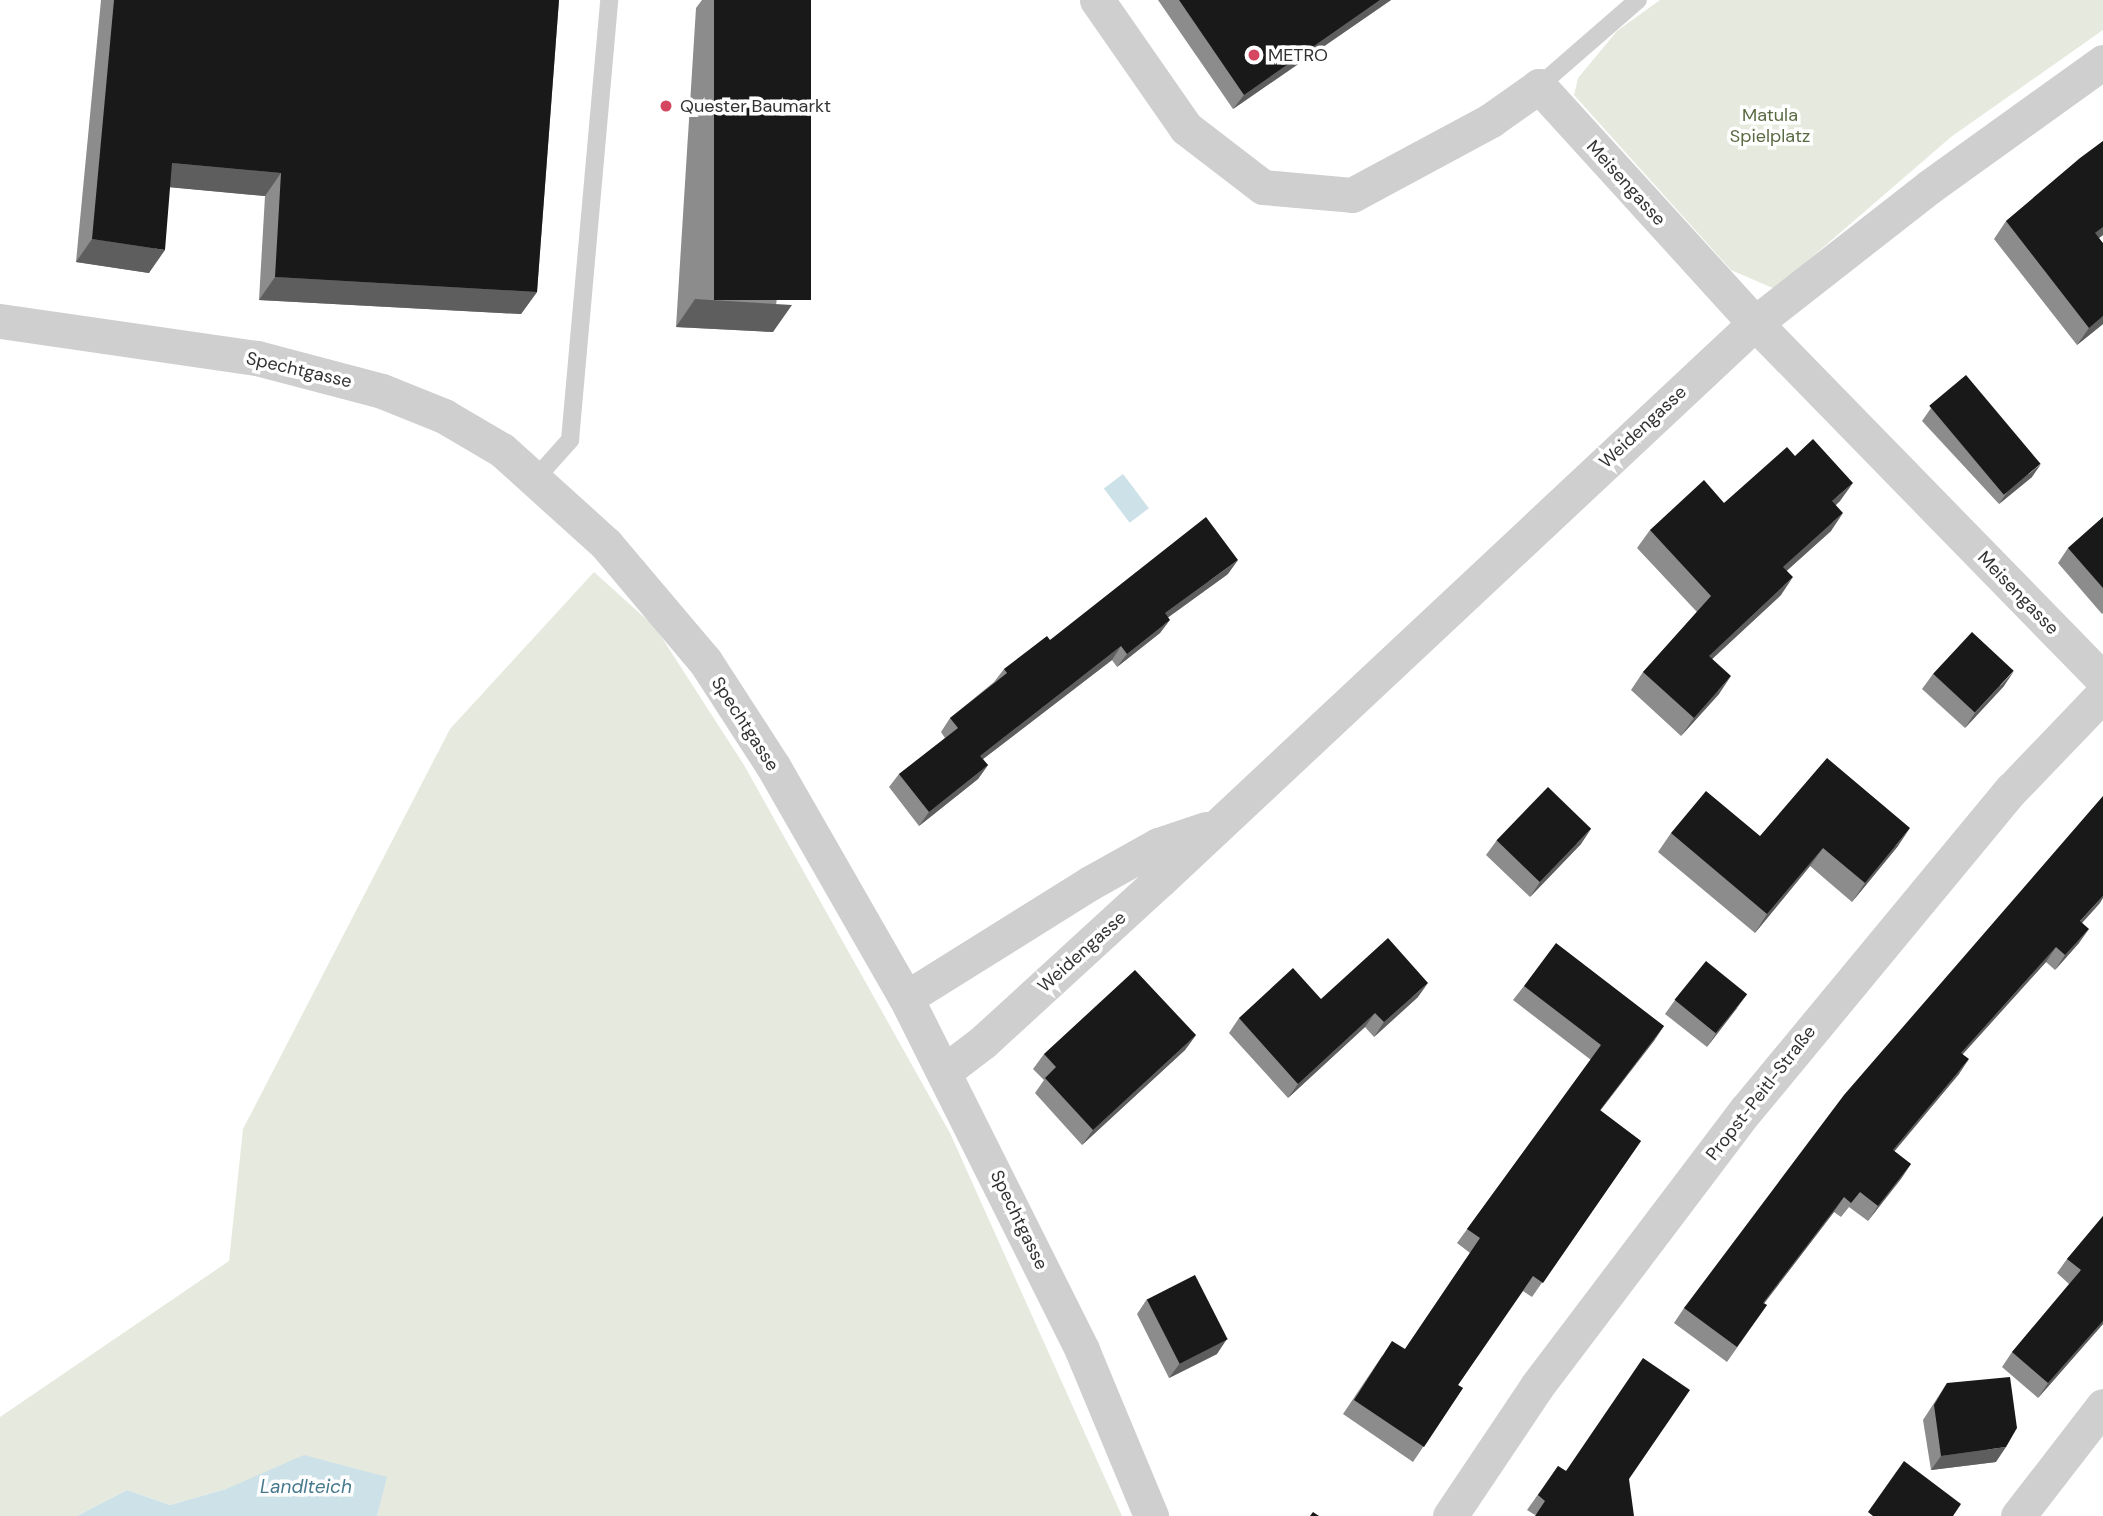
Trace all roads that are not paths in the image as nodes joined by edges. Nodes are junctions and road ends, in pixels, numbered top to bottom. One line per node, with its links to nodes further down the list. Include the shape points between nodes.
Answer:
1 (608, 0): 8 (lane, via 570,440)
2 (1097, 0): 5 (street, via 1186,128 1263,187 1352,195 1491,120)
3 (1638, 0): 5 (lane)
4 (2103, 62): 7 (street, Weidengasse, via 1929,187)
5 (1539, 86): 7 (street, Meisengasse)
6 (0, 321): 8 (street, Spechtgasse, via 257,358 344,379 475,432)
7 (1755, 323): 9 (street, Meisengasse); 11 (street, Weidengasse)
8 (537, 477): 12 (street, Spechtgasse, via 606,544 705,661 773,766)
9 (2103, 680)
10 (2103, 694): 16 (street, Propst-Peitl-Straße, via 2012,789 1746,1110 1537,1386)
11 (1213, 827): 12 (street, Weidengasse, via 1158,845); 13 (street, Weidengasse, via 993,1034)
12 (906, 998): 13 (street, Spechtgasse)
13 (945, 1071): 15 (street, Spechtgasse, via 1082,1350)
14 (2103, 1406): 17 (street)
15 (1151, 1516)
16 (1450, 1516)
17 (2018, 1516)

